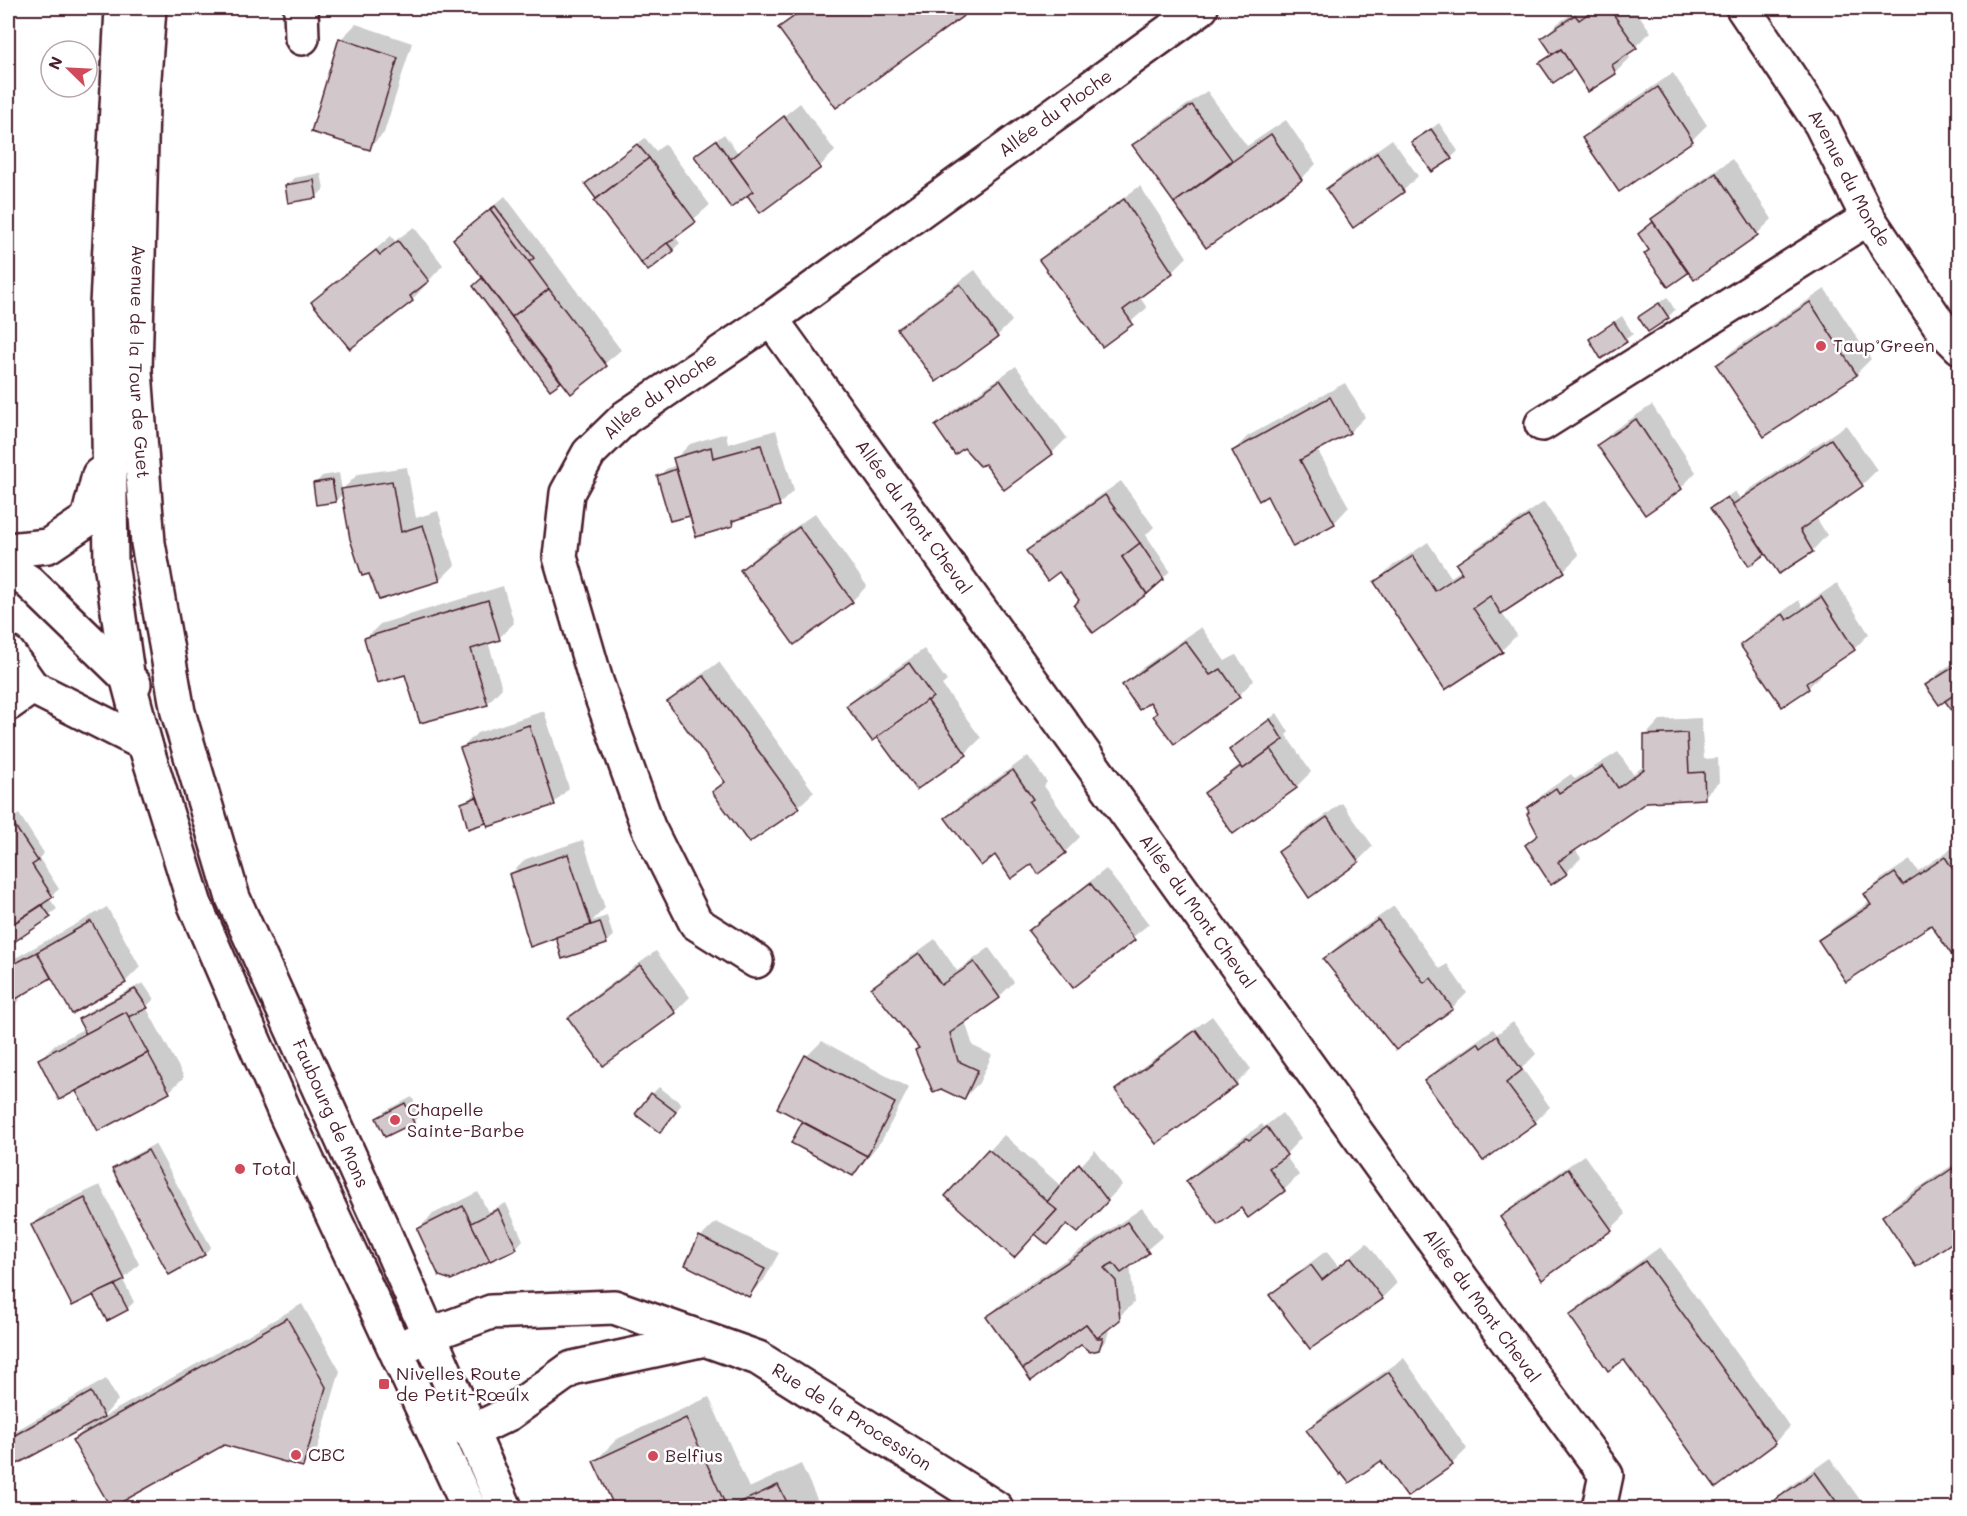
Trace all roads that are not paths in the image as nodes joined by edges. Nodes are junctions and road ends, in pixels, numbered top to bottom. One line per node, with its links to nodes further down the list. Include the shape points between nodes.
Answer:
1 (122, 8): 9 (street, Avenue de la Tour de Guet, via 107,305)
2 (149, 8): 15 (street, Avenue de la Tour de Guet, via 142,106 135,371 148,543)
3 (1201, 8): 6 (street, Allée du Ploche)
4 (1743, 8): 5 (street, Avenue du Monde, via 1821,124)
5 (1868, 218): 7 (street, Avenue du Monde, via 1943,330); 8 (street)
6 (771, 319): 17 (street, Allée du Ploche, via 626,417 590,453 567,493 560,557 596,681 648,827 696,923); 26 (street, Allée du Mont Cheval, via 1606,1475)
7 (1959, 347)
8 (1542, 424)
9 (109, 435): 10 (street, via 88,519 48,546); 13 (street, Avenue de la Tour de Guet, via 111,563)
10 (8, 550)
11 (8, 568): 13 (street, via 29,582)
12 (8, 653): 14 (street)
13 (128, 680): 15 (street); 16 (street, Avenue de la Tour de Guet)
14 (20, 696): 16 (street)
15 (178, 712): 16 (street); 18 (street, Faubourg de Mons, via 233,898)
16 (145, 744): 20 (street, via 195,905 286,1115)
17 (756, 961)
18 (429, 1335): 19 (street, Rue de la Procession, via 491,1312 614,1307); 20 (street, Rue de la Procession); 22 (street, Faubourg de Mons)
19 (701, 1340): 22 (street, Rue de la Procession, via 572,1368 508,1414); 25 (street, Rue de la Procession, via 759,1358)
20 (396, 1350): 21 (street)
21 (420, 1402): 22 (street); 23 (street)
22 (471, 1432): 24 (street, Faubourg de Mons)
23 (469, 1509)
24 (505, 1509)
25 (996, 1509)
26 (1599, 1509)

